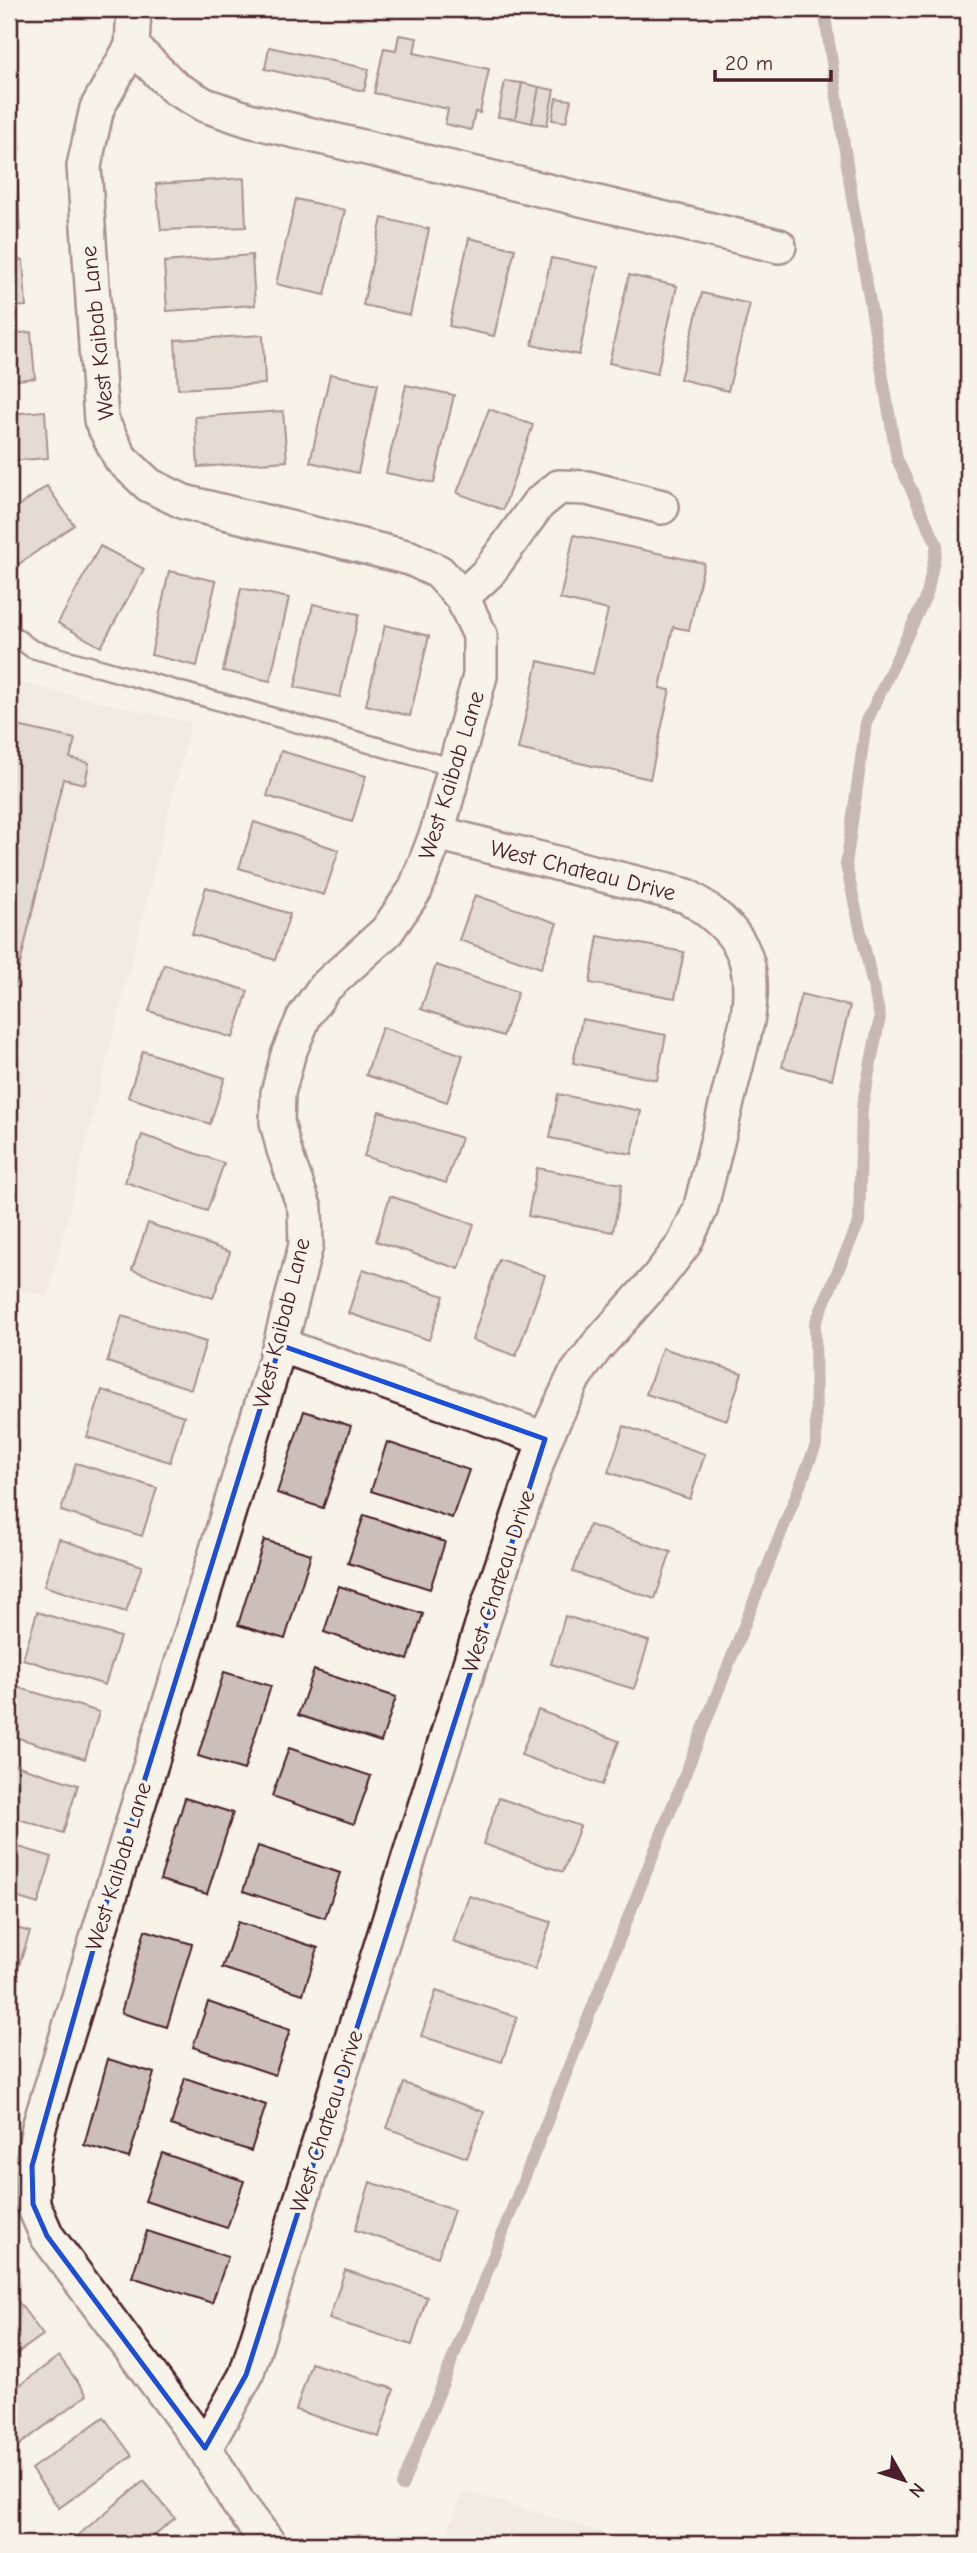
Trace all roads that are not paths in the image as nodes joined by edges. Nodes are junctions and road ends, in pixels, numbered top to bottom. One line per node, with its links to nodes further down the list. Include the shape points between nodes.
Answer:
1 (134, 9): 2 (street, West Kaibab Lane)
2 (132, 46): 3 (street, via 174,88 249,120); 5 (street, West Kaibab Lane, via 97,108 84,166 101,420 121,459 149,485 184,502 410,558 439,572)
3 (779, 246)
4 (662, 508): 5 (street, via 587,488 559,487 538,504 488,573)
5 (462, 597): 7 (street, West Kaibab Lane, via 480,635 480,676)
6 (9, 632): 7 (lane, via 32,649)
7 (454, 768): 8 (street, West Kaibab Lane)
8 (437, 833): 9 (street, West Kaibab Lane, via 415,890 387,931 324,988 304,1017 288,1055 278,1093 277,1122 305,1209 306,1245); 10 (street, West Chateau Drive, via 687,896 728,926 750,973 747,1022 700,1210 684,1244 574,1377)
9 (280, 1345): 10 (street); 11 (street, West Kaibab Lane, via 106,1904 39,2127 32,2166 33,2204 47,2236)
10 (545, 1438): 11 (street, West Chateau Drive, via 246,2375)
11 (205, 2448): 12 (street)
12 (269, 2544)

